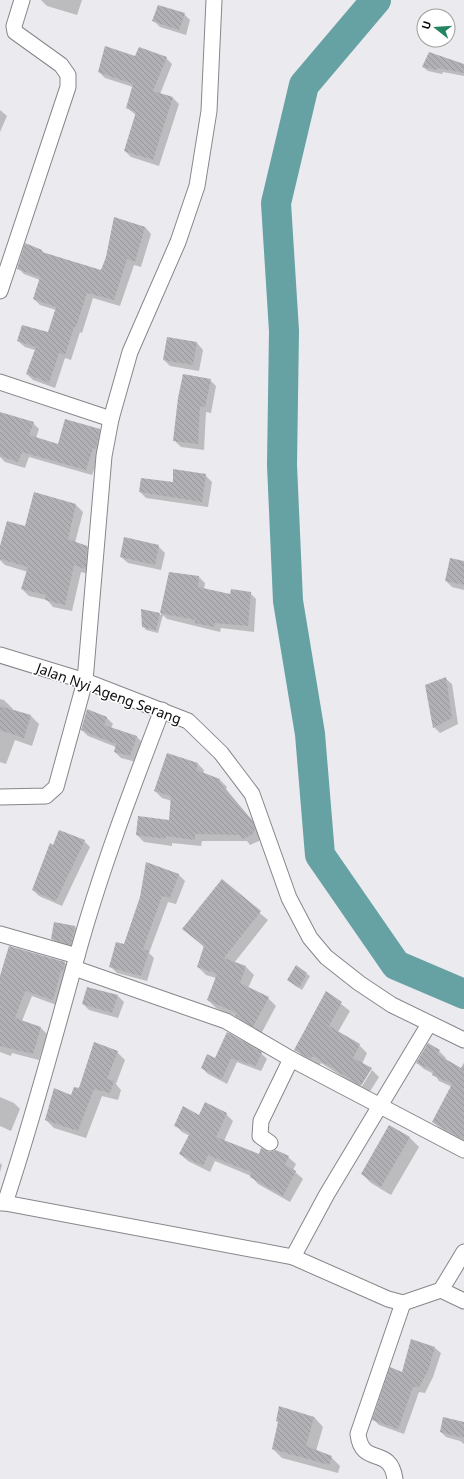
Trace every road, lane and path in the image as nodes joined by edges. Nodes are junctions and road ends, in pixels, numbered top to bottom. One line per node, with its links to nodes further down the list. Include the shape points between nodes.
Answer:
1 (22, 0): 3 (street, via 14,32 61,64 68,75 68,87)
2 (214, 0): 5 (street, via 209,111 197,186 178,242 130,352)
3 (0, 291)
4 (0, 382): 5 (street)
5 (111, 419): 7 (street, via 104,456)
6 (0, 655): 7 (street, Jalan Nyi Ageng Serang)
7 (85, 682): 8 (street, Jalan Nyi Ageng Serang); 9 (street, via 56,787 46,796)
8 (162, 710): 11 (street, via 121,818); 12 (street, Jalan Nyi Ageng Serang, via 188,721 200,731 221,752 248,788 260,813 289,898 310,938 326,957 358,983 392,1005)
9 (0, 797)
10 (0, 934): 11 (street)
11 (75, 962): 14 (street, via 226,1021); 18 (street, via 23,1150)
12 (429, 1024): 13 (street, Jalan Nyi Ageng Serang); 15 (street)
13 (464, 1040)
14 (291, 1059): 15 (street); 16 (street, via 261,1121 260,1136)
15 (379, 1106): 17 (street); 20 (street)
16 (270, 1143)
17 (464, 1150)
18 (3, 1203): 20 (street)
19 (464, 1252): 21 (street)
20 (293, 1257): 23 (street, via 388,1299)
21 (441, 1290): 22 (street); 23 (street)
22 (464, 1301)
23 (404, 1303): 24 (street, via 358,1434 363,1450 388,1461 394,1470)
24 (395, 1479)

